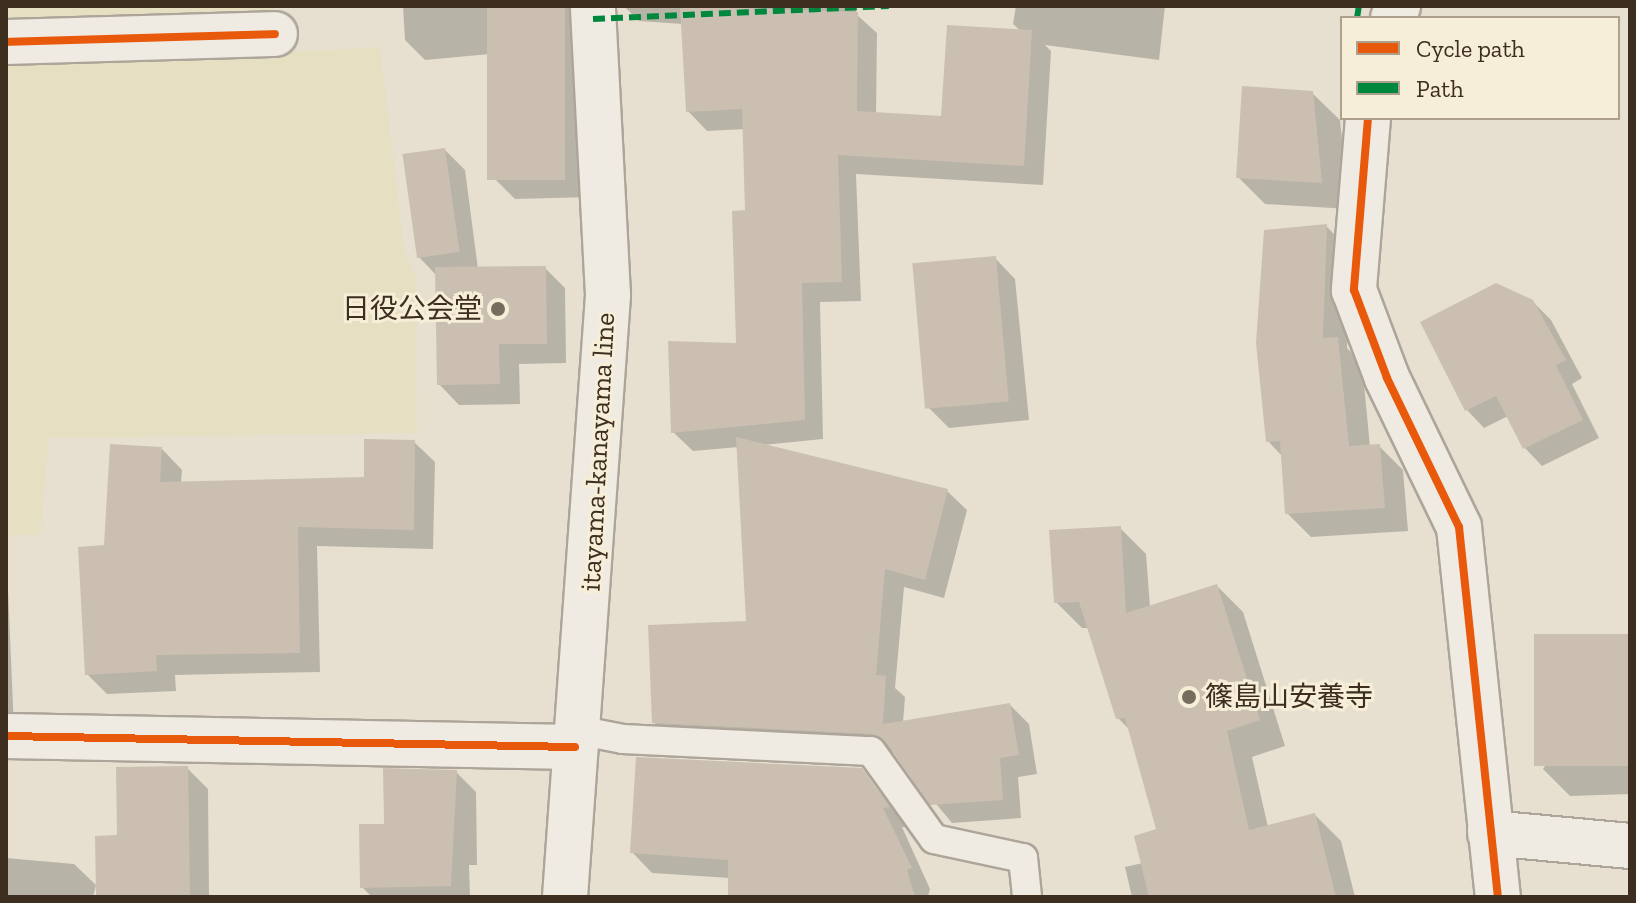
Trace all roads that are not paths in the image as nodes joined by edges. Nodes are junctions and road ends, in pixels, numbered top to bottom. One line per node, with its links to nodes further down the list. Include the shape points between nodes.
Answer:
1 (593, 6): 6 (street, itayama-kanayama line, via 608,295)
2 (275, 34): 3 (street)
3 (6, 42)
4 (1368, 120): 7 (street, via 1354,290 1387,378 1459,527)
5 (6, 736): 6 (street)
6 (576, 738): 9 (street, itayama-kanayama line); 10 (lane, via 871,751 934,839 1023,858)
7 (1490, 833): 8 (street); 11 (street)
8 (1630, 846)
9 (565, 897)
10 (1027, 897)
11 (1498, 897)

